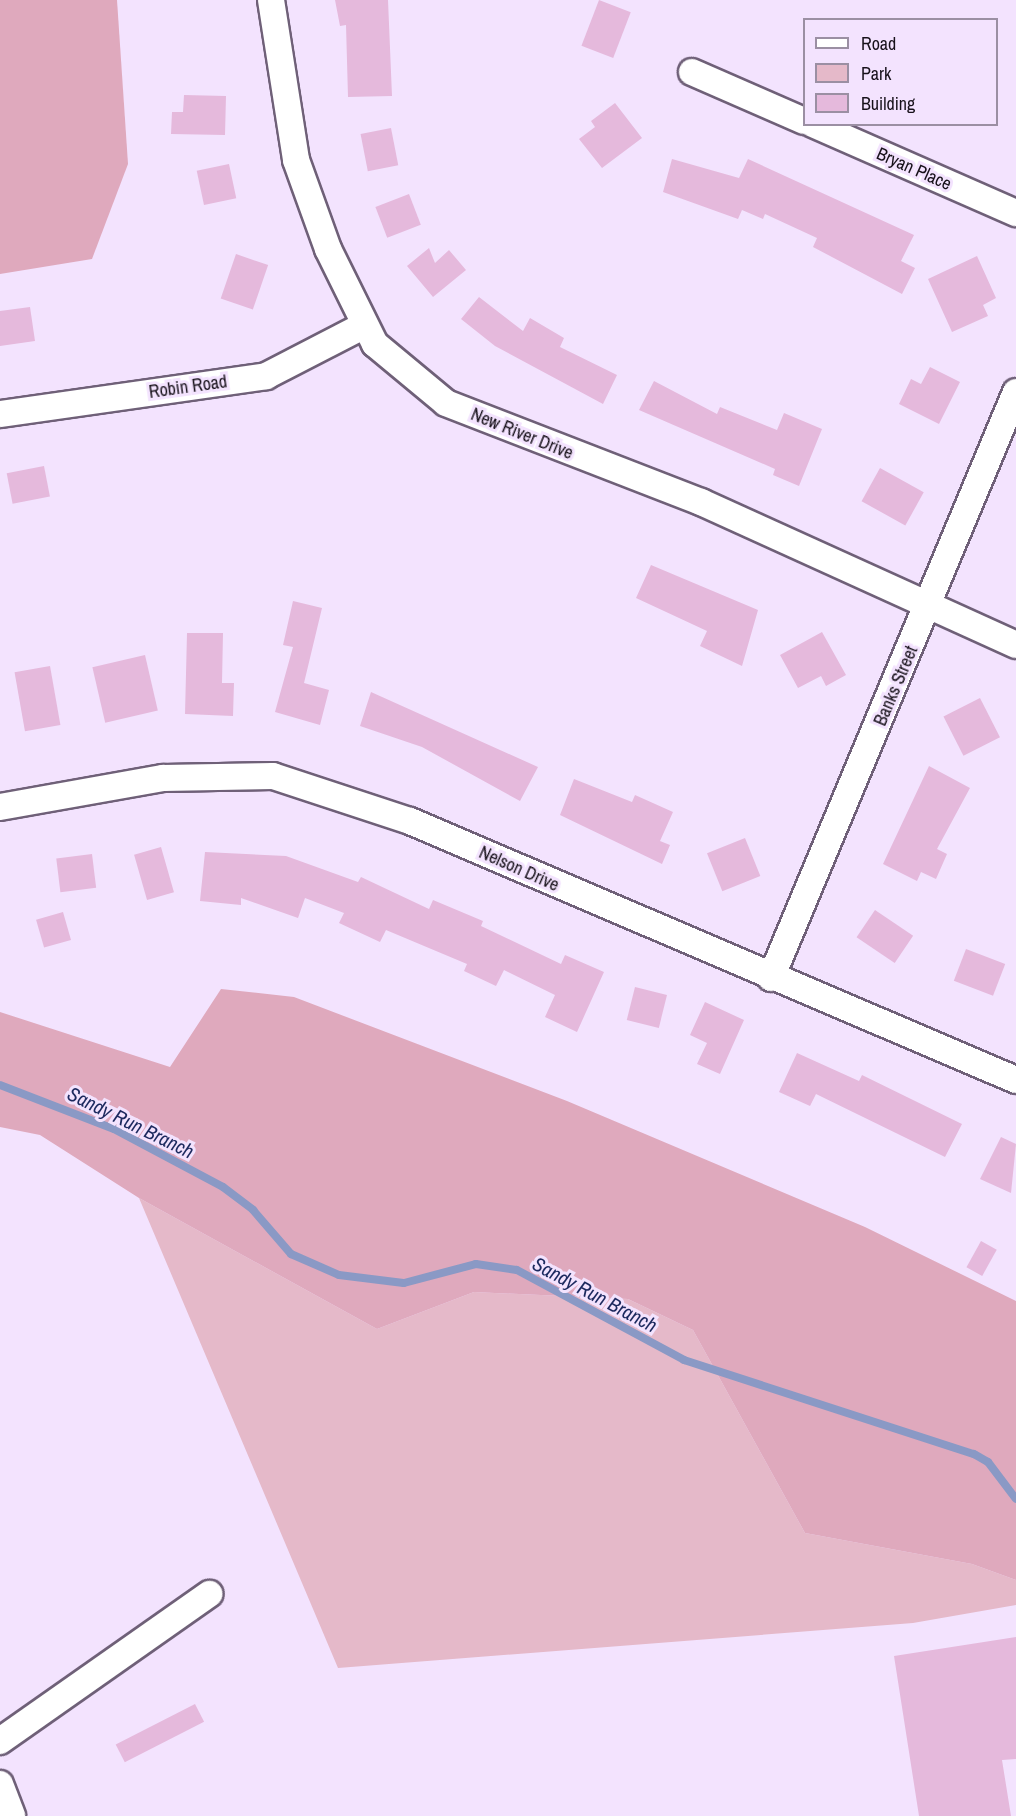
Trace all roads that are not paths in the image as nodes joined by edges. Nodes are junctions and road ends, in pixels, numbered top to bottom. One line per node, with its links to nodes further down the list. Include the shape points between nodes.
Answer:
1 (271, 0): 6 (street, New River Drive, via 296,160 328,249)
2 (692, 72): 3 (street)
3 (803, 121)
4 (818, 126): 5 (street, Bryan Place)
5 (1016, 213)
6 (365, 325): 8 (street, Robin Road, via 266,376); 9 (street, New River Drive, via 375,344 446,403 701,502)
7 (1016, 392): 9 (street, Banks Street)
8 (0, 414)
9 (929, 608): 10 (street, New River Drive); 12 (street, Banks Street)
10 (1016, 645)
11 (0, 807): 12 (street, Nelson Drive, via 162,778 273,776 410,820)
12 (771, 978): 13 (street, Nelson Drive)
13 (1016, 1080)
14 (209, 1594): 15 (street)
15 (0, 1741)
16 (0, 1784): 17 (street)
17 (12, 1816)

